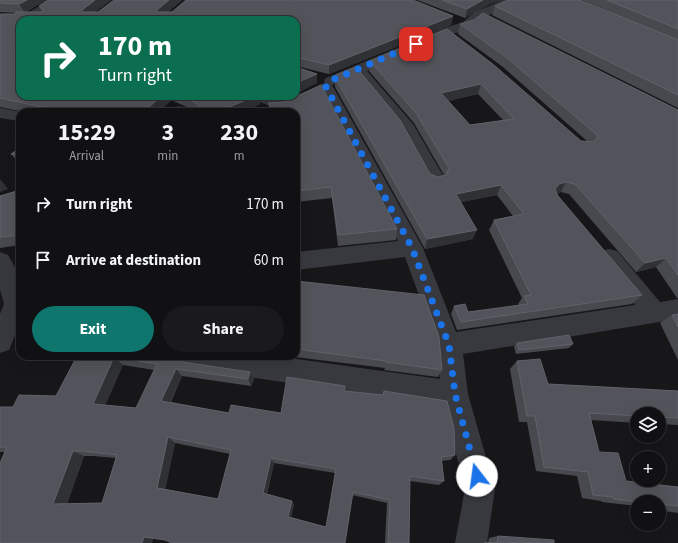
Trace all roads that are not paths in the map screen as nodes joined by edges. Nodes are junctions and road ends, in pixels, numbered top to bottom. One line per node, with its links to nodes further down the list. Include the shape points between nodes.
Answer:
1 (57, 0): 4 (street)
2 (513, 0): 3 (street)
3 (479, 15): 5 (street); 6 (street, via 467,25)
4 (38, 16)
5 (492, 22)
6 (358, 69): 13 (street, via 407,127); 15 (street, via 321,85)
7 (263, 100): 9 (street)
8 (296, 100): 10 (street)
9 (276, 108)
10 (280, 108)
11 (0, 113): 12 (street)
12 (16, 115)
13 (436, 179)
14 (596, 242): 21 (street)
15 (412, 248): 17 (street); 23 (street)
16 (0, 261): 18 (street)
17 (300, 261)
18 (16, 299)
19 (16, 308): 22 (street)
20 (678, 309): 21 (street)
21 (655, 313): 23 (street)
22 (0, 342)
23 (449, 345): 25 (street)
24 (217, 360): 25 (street)
25 (455, 394): 26 (street, via 480,489)
26 (471, 543)

